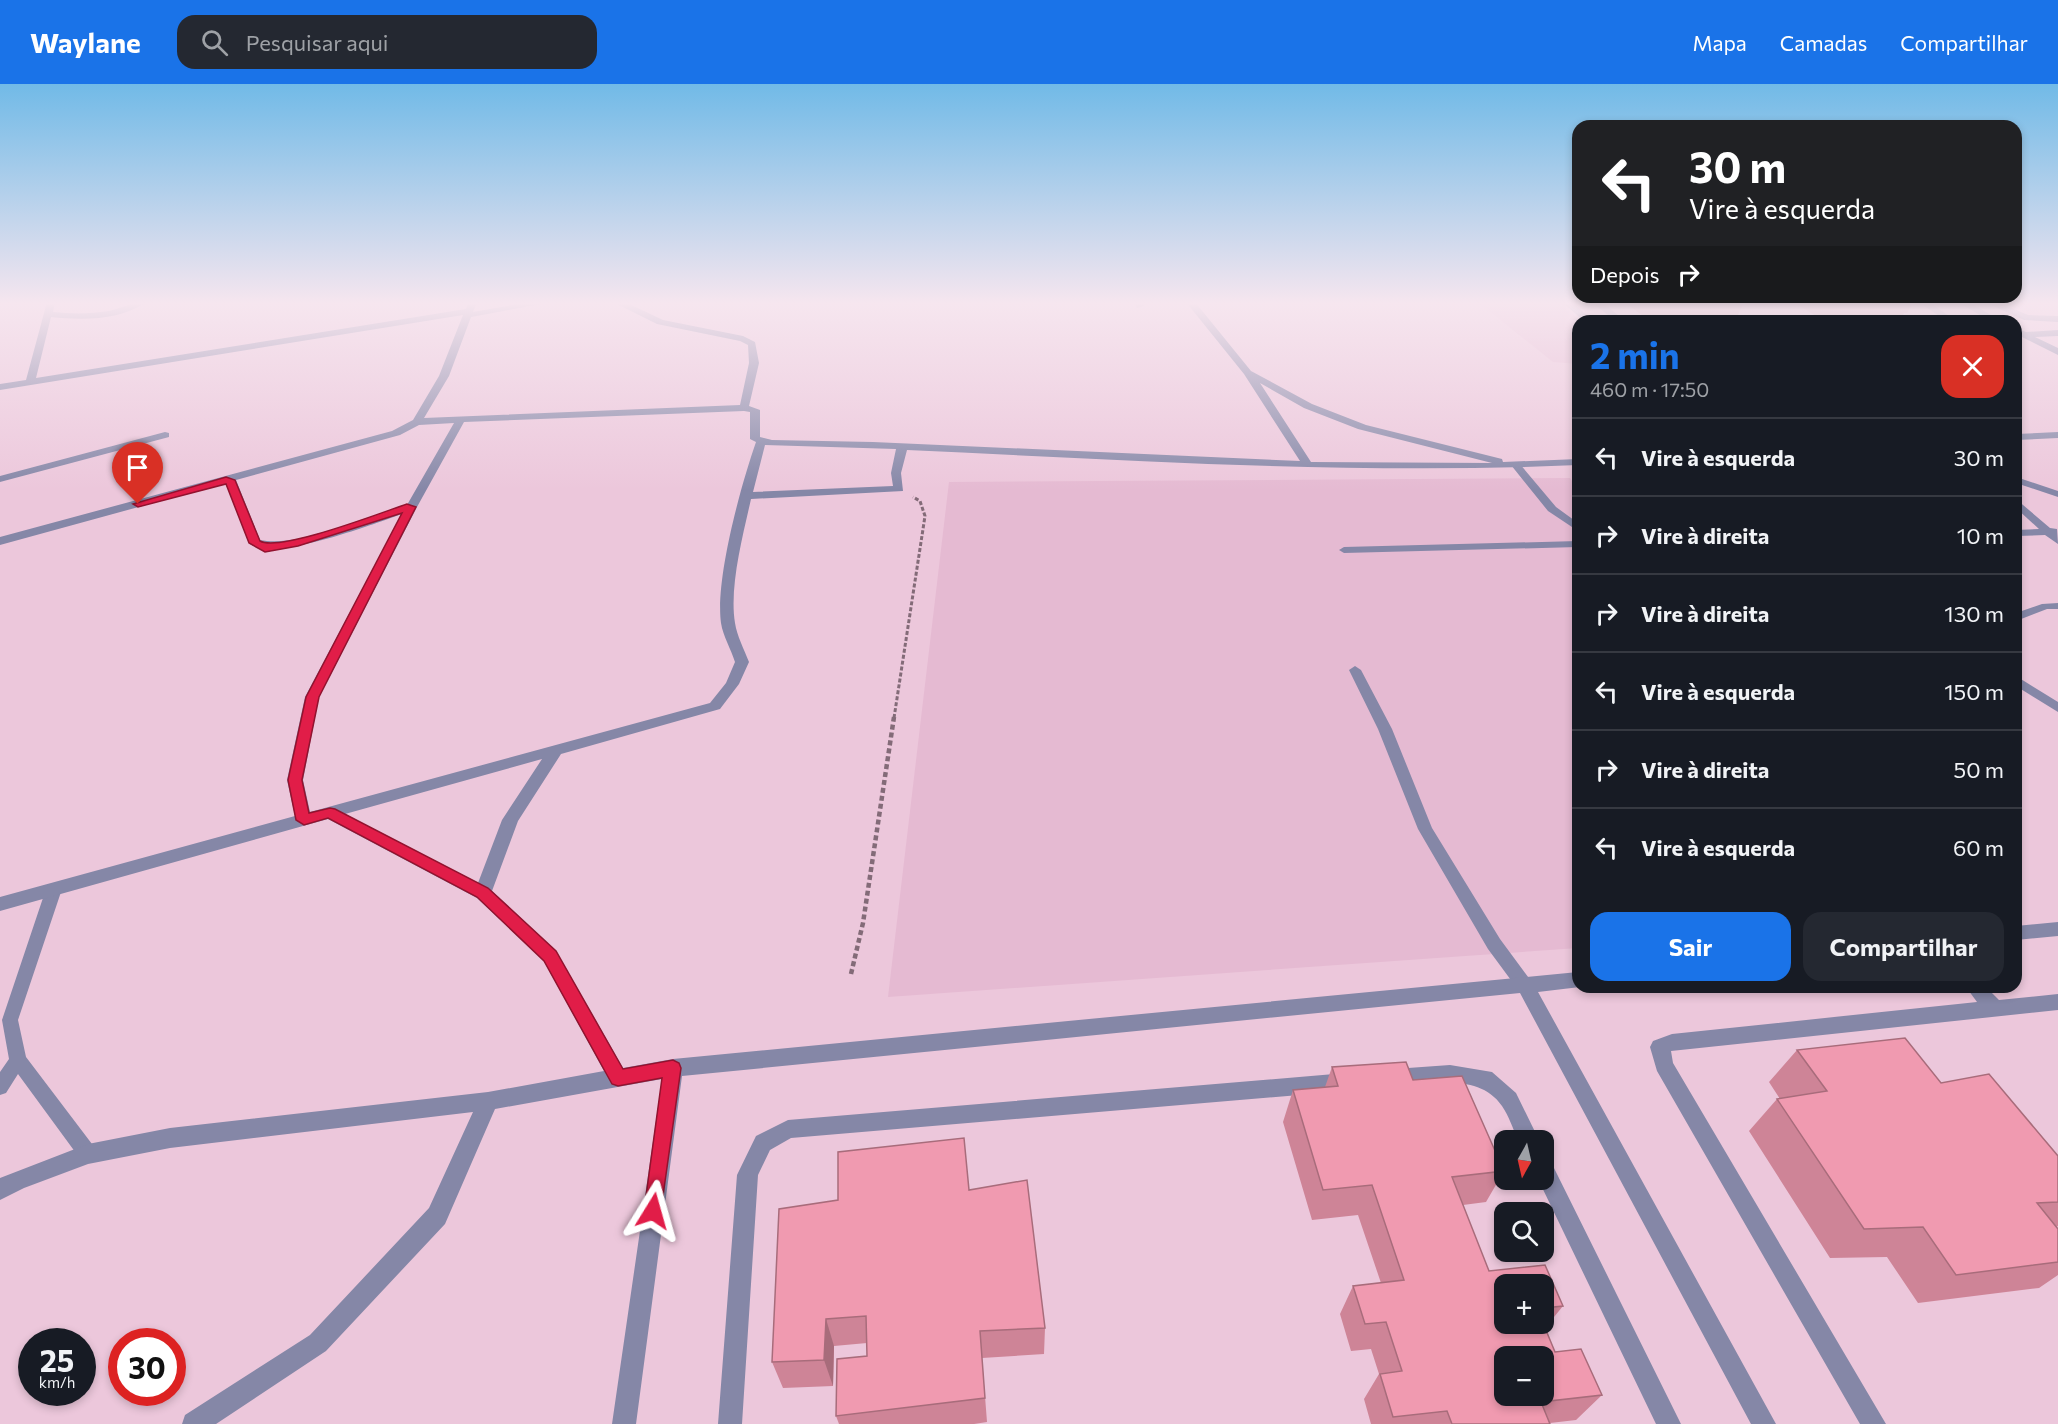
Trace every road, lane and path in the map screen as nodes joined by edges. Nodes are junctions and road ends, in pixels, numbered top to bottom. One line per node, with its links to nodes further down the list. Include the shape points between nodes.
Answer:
1 (34, 365): 7 (street)
2 (137, 365): 7 (street)
3 (449, 365): 11 (street)
4 (754, 365): 9 (street)
5 (1241, 365): 6 (street)
6 (1248, 373): 18 (street); 19 (street, via 1308,406 1362,427)
7 (30, 382): 8 (street)
8 (0, 387)
9 (744, 408): 10 (street); 15 (street, via 755,410 755,439)
10 (461, 419): 11 (street); 26 (street)
11 (417, 422): 21 (street, via 396,433)
12 (165, 435): 20 (street)
13 (2058, 435): 14 (street)
14 (2022, 437)
15 (761, 442): 16 (street); 25 (street, via 751,467)
16 (902, 447): 18 (street); 23 (street, via 896,473)
17 (1572, 462): 19 (street)
18 (1308, 465): 19 (street)
19 (1516, 465): 28 (lane, via 1552,509)
20 (0, 479)
21 (230, 480): 26 (street, via 255,543 265,548 298,543); 31 (street)
22 (2022, 482): 24 (lane)
23 (899, 489): 25 (street); 48 (path, via 920,501 925,516 863,923)
24 (2058, 494)
25 (747, 496): 40 (street, via 731,574 728,622 742,662 732,684 715,706)
26 (411, 507): 42 (street, via 312,697 295,780)
27 (2022, 507): 29 (lane)
28 (1572, 524)
29 (2053, 531): 30 (lane); 32 (lane)
30 (2022, 533)
31 (0, 541)
32 (2058, 541)
33 (1572, 544): 34 (lane)
34 (1344, 549)
35 (2058, 606): 36 (lane)
36 (2022, 615)
37 (1355, 670): 50 (lane, via 1385,729 1425,829 1494,944)
38 (2022, 685): 39 (lane)
39 (2058, 708)
40 (555, 751): 41 (street); 44 (street, via 510,820)
41 (330, 813): 42 (street); 44 (street)
42 (304, 820): 43 (street)
43 (54, 889): 45 (street); 54 (lane, via 10,1020)
44 (483, 892): 56 (street, via 550,956)
45 (0, 904)
46 (2058, 929): 47 (street)
47 (2022, 932)
48 (851, 974)
49 (1572, 981): 50 (street)
50 (1525, 986): 55 (street); 67 (street)
51 (1980, 993): 53 (street)
52 (2058, 1002): 53 (street)
53 (1994, 1008): 68 (street, via 1672,1042 1660,1047 1665,1065)
54 (18, 1060): 57 (lane); 60 (lane)
55 (673, 1068): 56 (street); 64 (street)
56 (618, 1078): 58 (street)
57 (0, 1087)
58 (488, 1101): 60 (street, via 170,1138); 63 (street, via 436,1216 318,1343)
59 (1524, 1130): 65 (street, via 1509,1099 1485,1078 1450,1074 788,1129 763,1143 748,1175)
60 (88, 1154): 62 (street)
61 (1554, 1189): 66 (street)
62 (0, 1190)
63 (194, 1424)
64 (624, 1424)
65 (730, 1424)
66 (1669, 1424)
67 (1764, 1424)
68 (1874, 1424)

